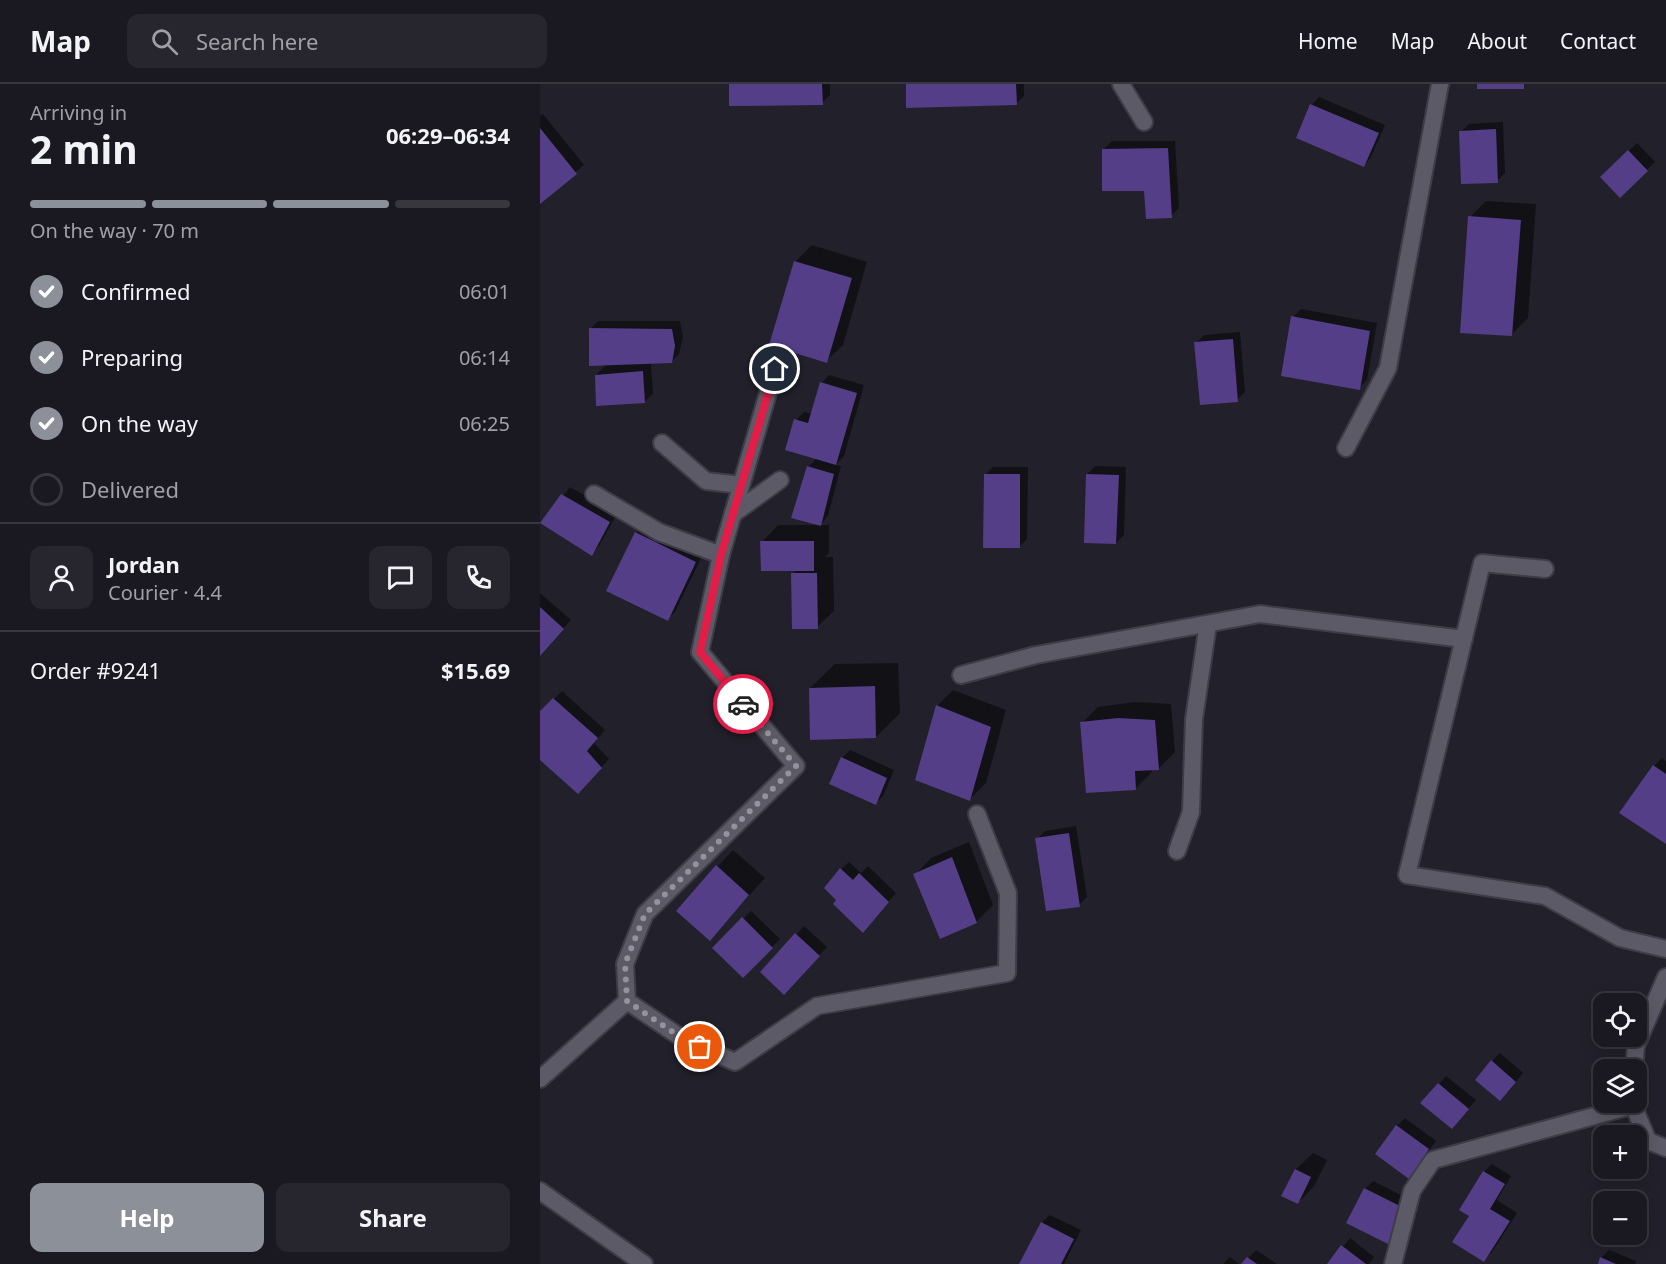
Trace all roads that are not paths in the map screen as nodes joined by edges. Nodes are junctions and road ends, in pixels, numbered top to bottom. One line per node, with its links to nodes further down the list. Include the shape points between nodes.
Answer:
1 (1121, 84): 3 (street)
2 (1440, 84): 6 (street, via 1388,368)
3 (1144, 122)
4 (775, 369): 8 (street)
5 (662, 443): 8 (street, via 706,481)
6 (1346, 448)
7 (780, 480): 10 (street)
8 (741, 485): 10 (street)
9 (594, 494): 11 (street, via 659,532)
10 (733, 514): 11 (street)
11 (721, 555): 20 (street, via 700,652 796,766 645,914 625,964)
12 (1545, 569): 14 (street, via 1482,563)
13 (1208, 624): 14 (street, via 1260,614); 15 (street, via 1036,655); 17 (street, via 1194,719 1191,812)
14 (1464, 639): 18 (street, via 1407,876 1545,896 1620,938)
15 (961, 675)
16 (977, 814): 20 (street, via 1008,892 1007,973 817,1006 735,1062 683,1039)
17 (1177, 851)
18 (1666, 949)
19 (1666, 977): 21 (street, via 1636,1046)
20 (627, 1001): 22 (street)
21 (1635, 1059)
22 (540, 1079)
23 (1599, 1113): 28 (street, via 1433,1160 1412,1191)
24 (1635, 1113): 25 (street, via 1648,1141)
25 (1666, 1148)
26 (540, 1191): 27 (street)
27 (644, 1264)
28 (1393, 1264)

